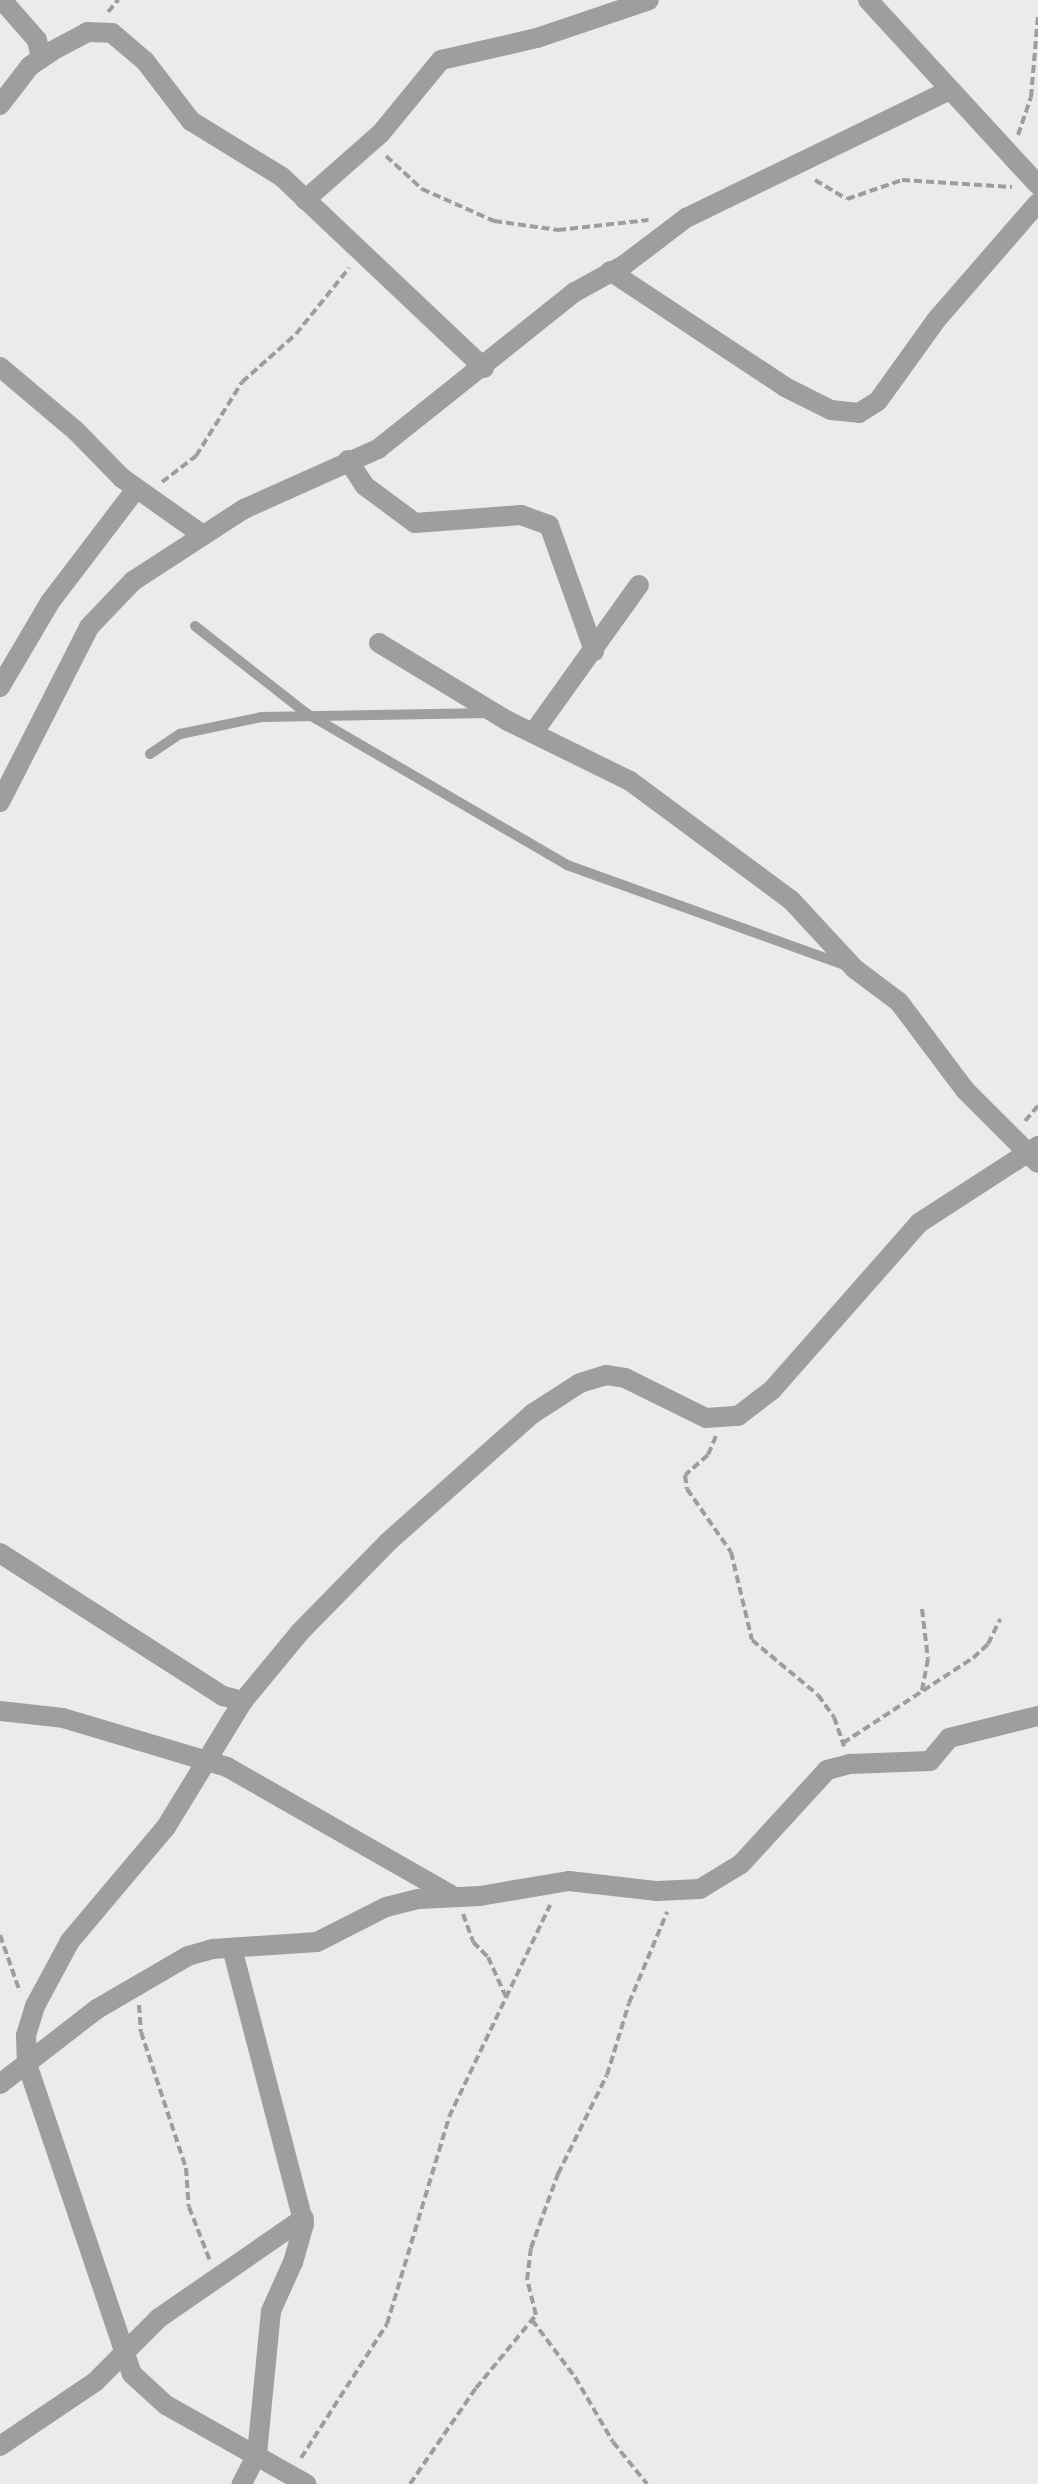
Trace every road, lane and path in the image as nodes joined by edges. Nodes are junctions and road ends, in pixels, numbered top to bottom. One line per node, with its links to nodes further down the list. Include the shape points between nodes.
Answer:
1 (2, 0): 5 (street, via 37,40)
2 (649, 0): 8 (street, via 537,38 444,58)
3 (868, 0): 6 (street)
4 (1038, 16): 9 (path, via 1031,97)
5 (41, 59): 7 (street); 12 (street, via 87,32 112,33 145,61 195,124 266,164)
6 (948, 91): 9 (street); 10 (street)
7 (0, 105)
8 (372, 142): 12 (street); 14 (path, via 422,189 494,221 558,230)
9 (1010, 150): 11 (street)
10 (777, 172): 11 (path, via 822,181 847,199 902,180); 14 (street)
11 (1030, 186)
12 (305, 200): 15 (street)
13 (1038, 203): 16 (street, via 937,319 878,401 859,413 831,410 785,387)
14 (686, 218): 16 (street)
15 (361, 254): 18 (street); 20 (path, via 296,334 242,382 196,456)
16 (610, 271): 18 (street, via 575,292)
17 (0, 367): 20 (street)
18 (484, 368): 19 (street, via 378,449)
19 (348, 460): 21 (street); 25 (street, via 365,486 415,523 521,515 549,525)
20 (140, 492): 21 (street); 26 (street, via 50,602)
21 (200, 533): 31 (street, via 115,595 89,627)
22 (639, 585): 25 (street)
23 (195, 626): 27 (lane)
24 (379, 643): 28 (street)
25 (594, 651): 29 (street)
26 (0, 687)
27 (306, 713): 28 (lane); 30 (lane, via 211,725 180,734); 32 (lane, via 567,865 637,886)
28 (495, 714): 29 (street)
29 (533, 733): 32 (street, via 630,781 688,819 791,900)
30 (150, 754)
31 (0, 802)
32 (855, 969): 33 (street, via 899,1002 965,1090)
33 (1034, 1154): 34 (street, via 919,1223 772,1390)
34 (722, 1421): 39 (street, via 625,1378 597,1376 580,1383 474,1463 388,1542 300,1632); 42 (path, via 708,1455 685,1475 687,1489 731,1552 752,1640 818,1695 834,1717)
35 (0, 1553): 39 (street, via 223,1696)
36 (922, 1609): 38 (path, via 928,1659)
37 (1000, 1619): 38 (path, via 985,1649)
38 (921, 1693): 42 (path)
39 (243, 1701): 43 (street)
40 (0, 1711): 43 (street, via 63,1718)
41 (1038, 1716): 44 (street, via 949,1738 930,1761)
42 (843, 1743): 44 (path)
43 (206, 1759): 47 (street, via 258,1781); 53 (street, via 160,1834 75,1933 35,2006 26,2036)
44 (850, 1764): 46 (street, via 823,1773 728,1875)
45 (569, 1881): 46 (street); 47 (street); 51 (path, via 551,1904)
46 (678, 1892): 57 (path, via 629,2003 607,2075 544,2209 527,2280 535,2310)
47 (456, 1896): 49 (street, via 395,1903 317,1942); 51 (path, via 473,1942 488,1957)
48 (0, 1935): 52 (path)
49 (232, 1948): 50 (street, via 188,1956); 55 (street)
50 (137, 1983): 53 (street); 56 (path, via 141,2032 186,2168 189,2207)
51 (506, 1997): 61 (path, via 449,2117 387,2324)
52 (21, 2004)
53 (27, 2064): 54 (street); 58 (street)
54 (0, 2084)
55 (304, 2218): 56 (street); 60 (street, via 267,2328)
56 (217, 2275): 58 (street, via 159,2318)
57 (532, 2320): 63 (path, via 476,2388); 64 (path)
58 (124, 2357): 59 (street); 60 (street, via 139,2382 166,2405)
59 (0, 2446)
60 (257, 2454): 61 (street); 62 (street)
61 (299, 2479)
62 (242, 2484)
63 (410, 2484)
64 (647, 2484)

